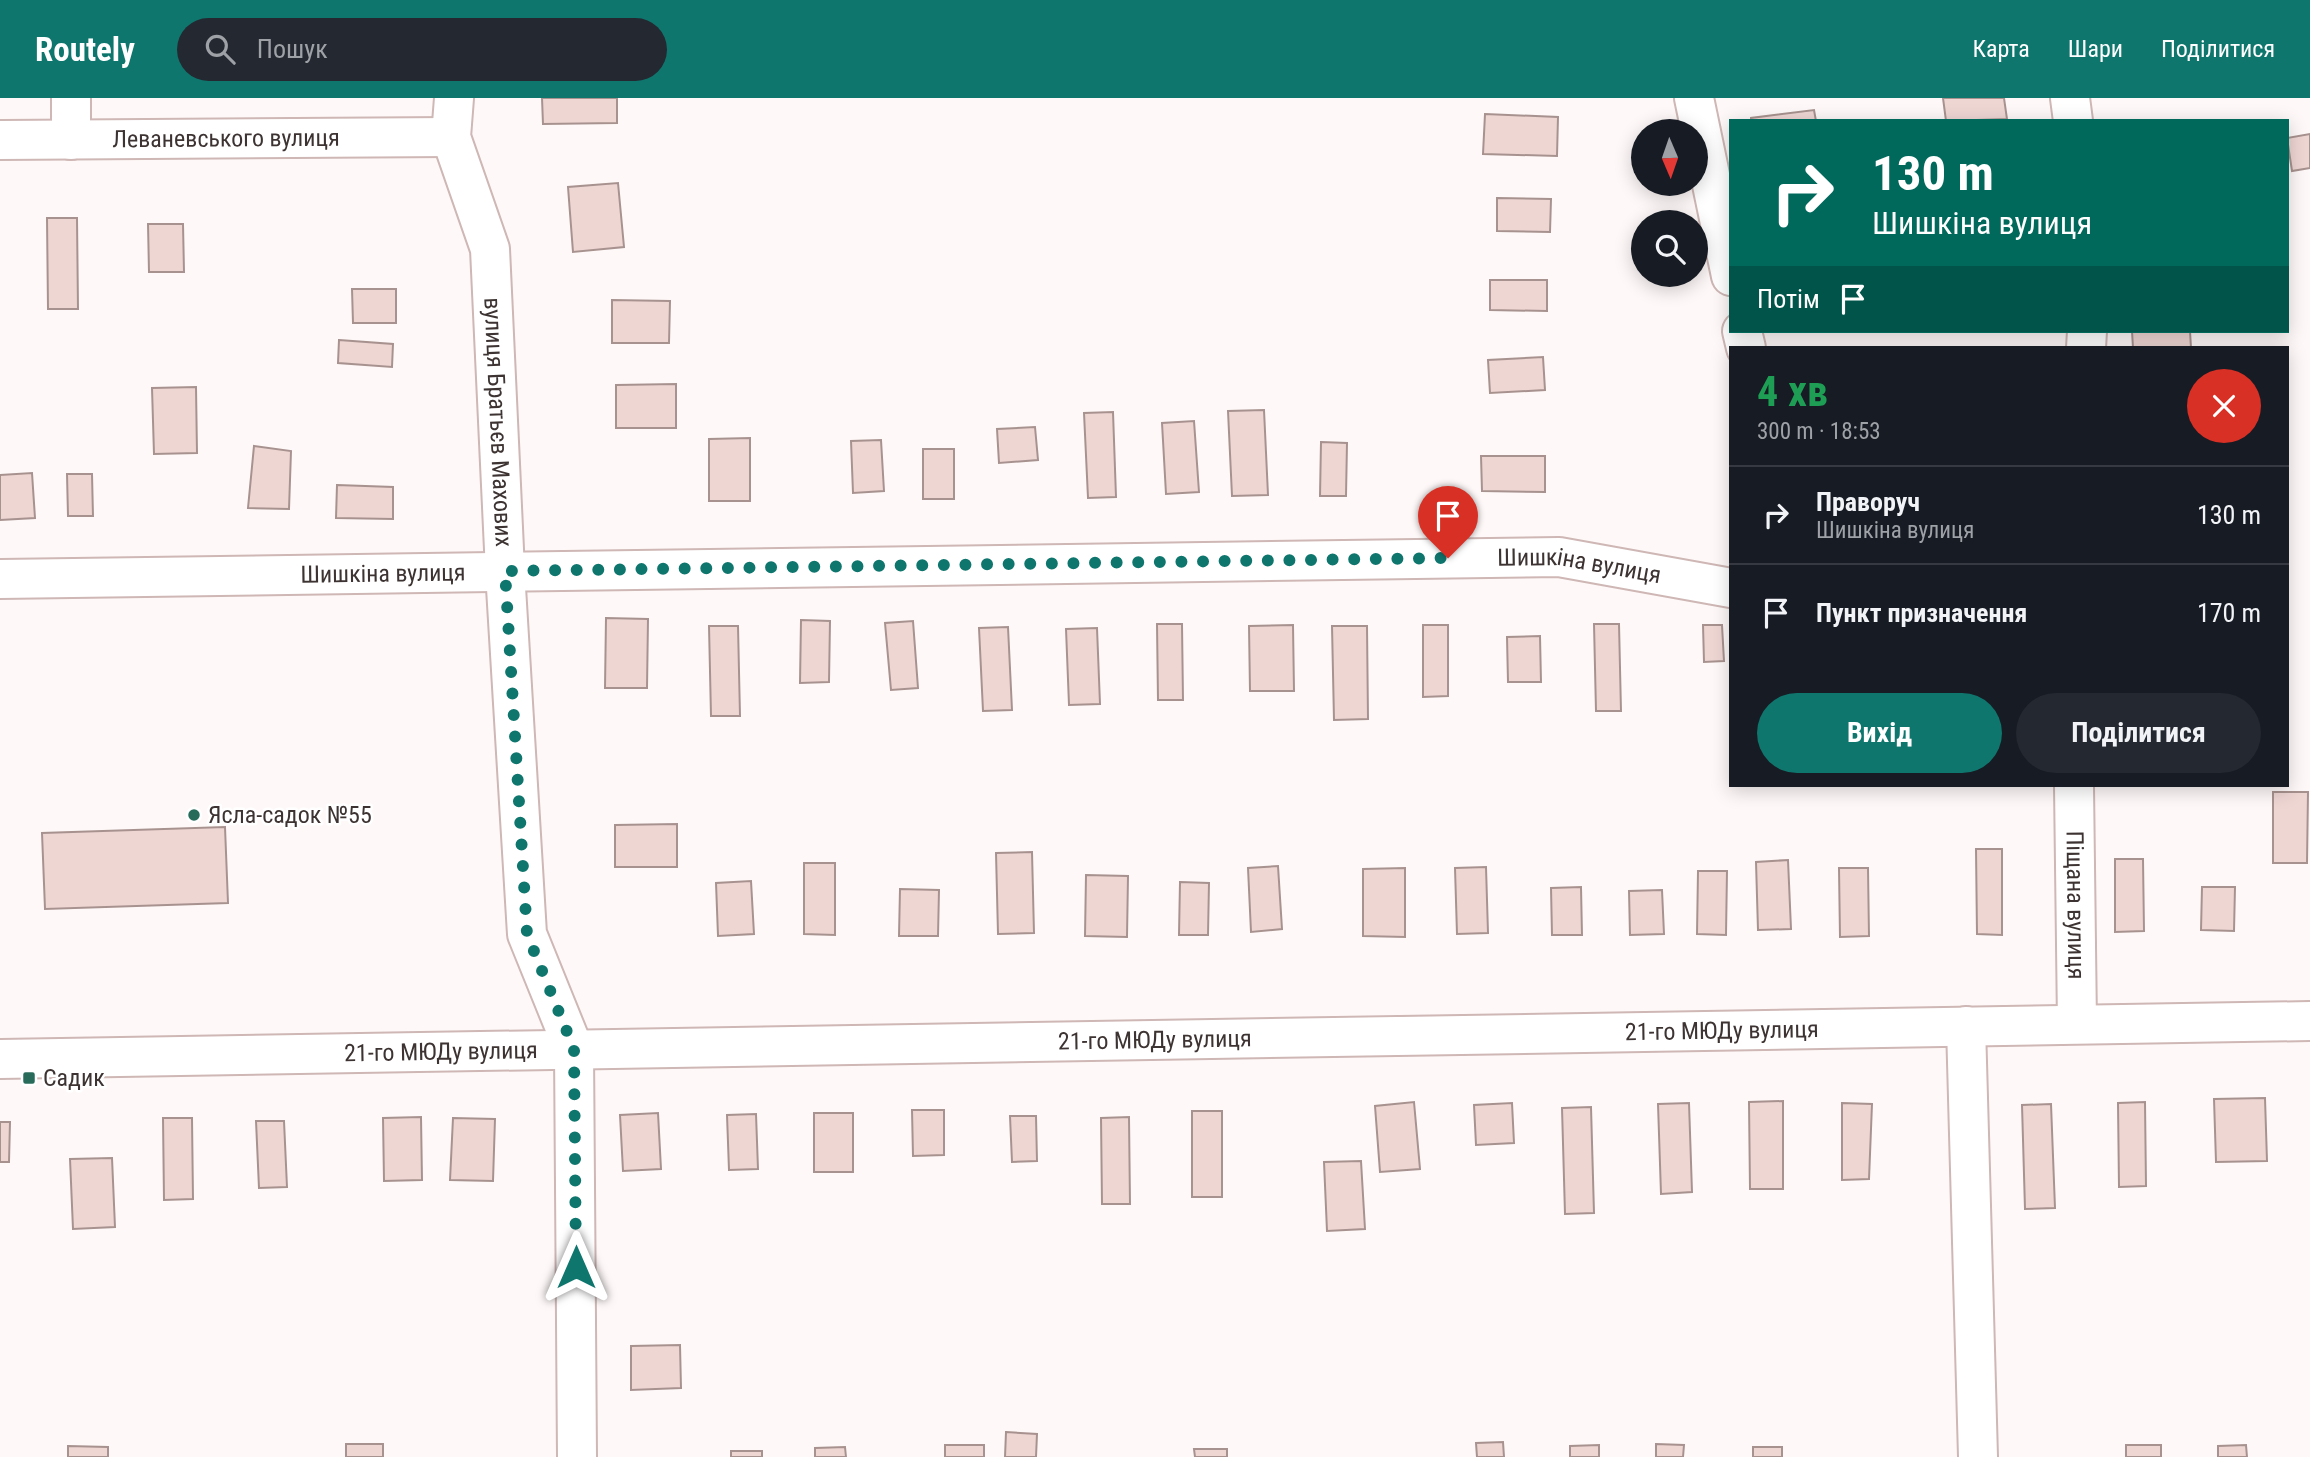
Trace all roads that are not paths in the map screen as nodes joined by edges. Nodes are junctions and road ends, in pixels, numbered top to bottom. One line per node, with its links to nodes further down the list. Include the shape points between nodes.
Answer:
1 (71, 98): 8 (street)
2 (454, 98): 6 (street, вулиця Братьєв Махових)
3 (1694, 98): 9 (street)
4 (2070, 98): 5 (street)
5 (2073, 119)
6 (451, 137): 8 (street, Леваневського вулиця); 10 (street, вулиця Братьєв Махових, via 490,249)
7 (0, 140): 8 (street, Леваневського вулиця)
8 (71, 140)
9 (1729, 266)
10 (505, 571): 11 (street, Шишкіна вулиця); 12 (street, Шишкіна вулиця, via 1559,557); 17 (street, вулиця Братьєв Махових, via 527,934)
11 (0, 579)
12 (1729, 588)
13 (2074, 787): 15 (street, Піщана вулиця)
14 (2310, 1021): 15 (street, 21-го МЮДу вулиця)
15 (2077, 1024): 16 (street, 21-го МЮДу вулиця)
16 (1966, 1027): 17 (street, 21-го МЮДу вулиця); 20 (street)
17 (574, 1049): 18 (street, 21-го МЮДу вулиця); 19 (street, вулиця Братьєв Махових)
18 (0, 1059)
19 (577, 1457)
20 (1978, 1457)

